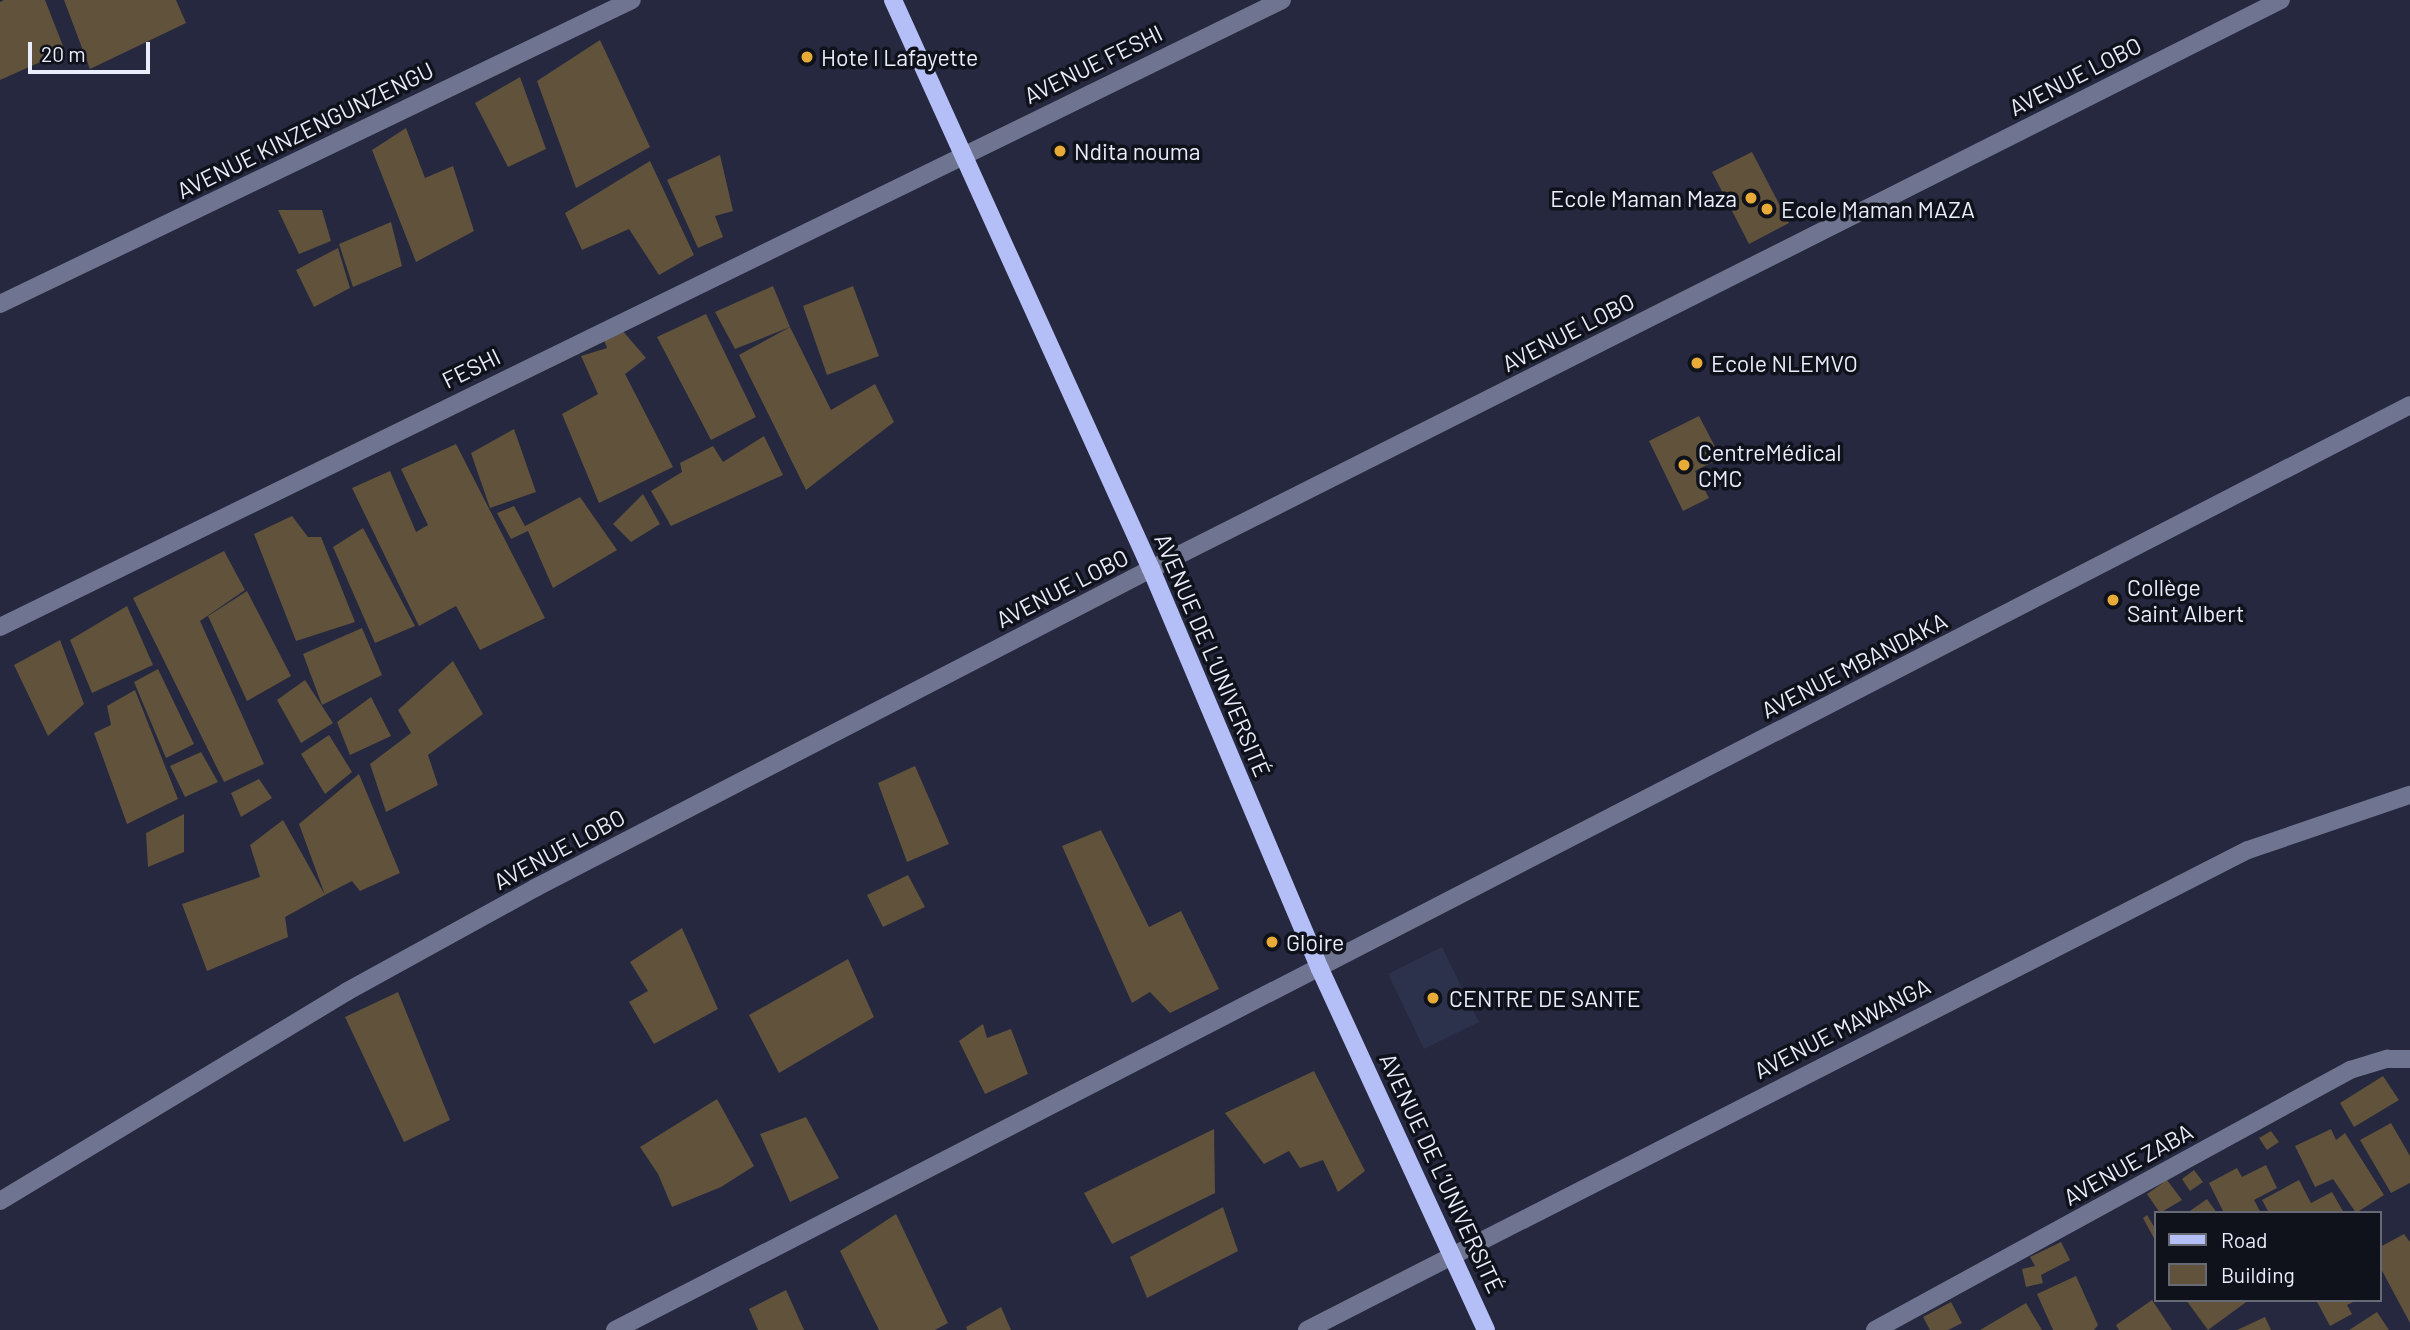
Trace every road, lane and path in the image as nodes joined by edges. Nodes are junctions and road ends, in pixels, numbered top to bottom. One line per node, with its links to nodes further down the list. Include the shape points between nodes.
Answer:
1 (632, 0): 6 (street, AVENUE KINZENGUNZENGU)
2 (893, 0): 5 (main road, AVENUE DE L’UNIVERSITÉ)
3 (1282, 0): 5 (street, AVENUE FESHI)
4 (2281, 0): 8 (street, AVENUE LOBO)
5 (963, 154): 8 (main road, AVENUE DE L’UNIVERSITÉ); 9 (street, FESHI)
6 (0, 304)
7 (2410, 405): 11 (street, AVENUE MBANDAKA)
8 (1151, 569): 11 (main road, AVENUE DE L’UNIVERSITÉ); 13 (street, AVENUE LOBO, via 523,894 346,992)
9 (0, 627)
10 (2410, 794): 14 (street, AVENUE MAWANGA, via 2248,850)
11 (1320, 970): 14 (main road, AVENUE DE L’UNIVERSITÉ); 15 (street)
12 (2410, 1059): 18 (street, AVENUE ZABA, via 2388,1059 2350,1070)
13 (0, 1201)
14 (1454, 1253): 16 (street, AVENUE MAWANGA); 17 (main road, AVENUE DE L’UNIVERSITÉ)
15 (615, 1330)
16 (1307, 1330)
17 (1486, 1330)
18 (1875, 1330)

